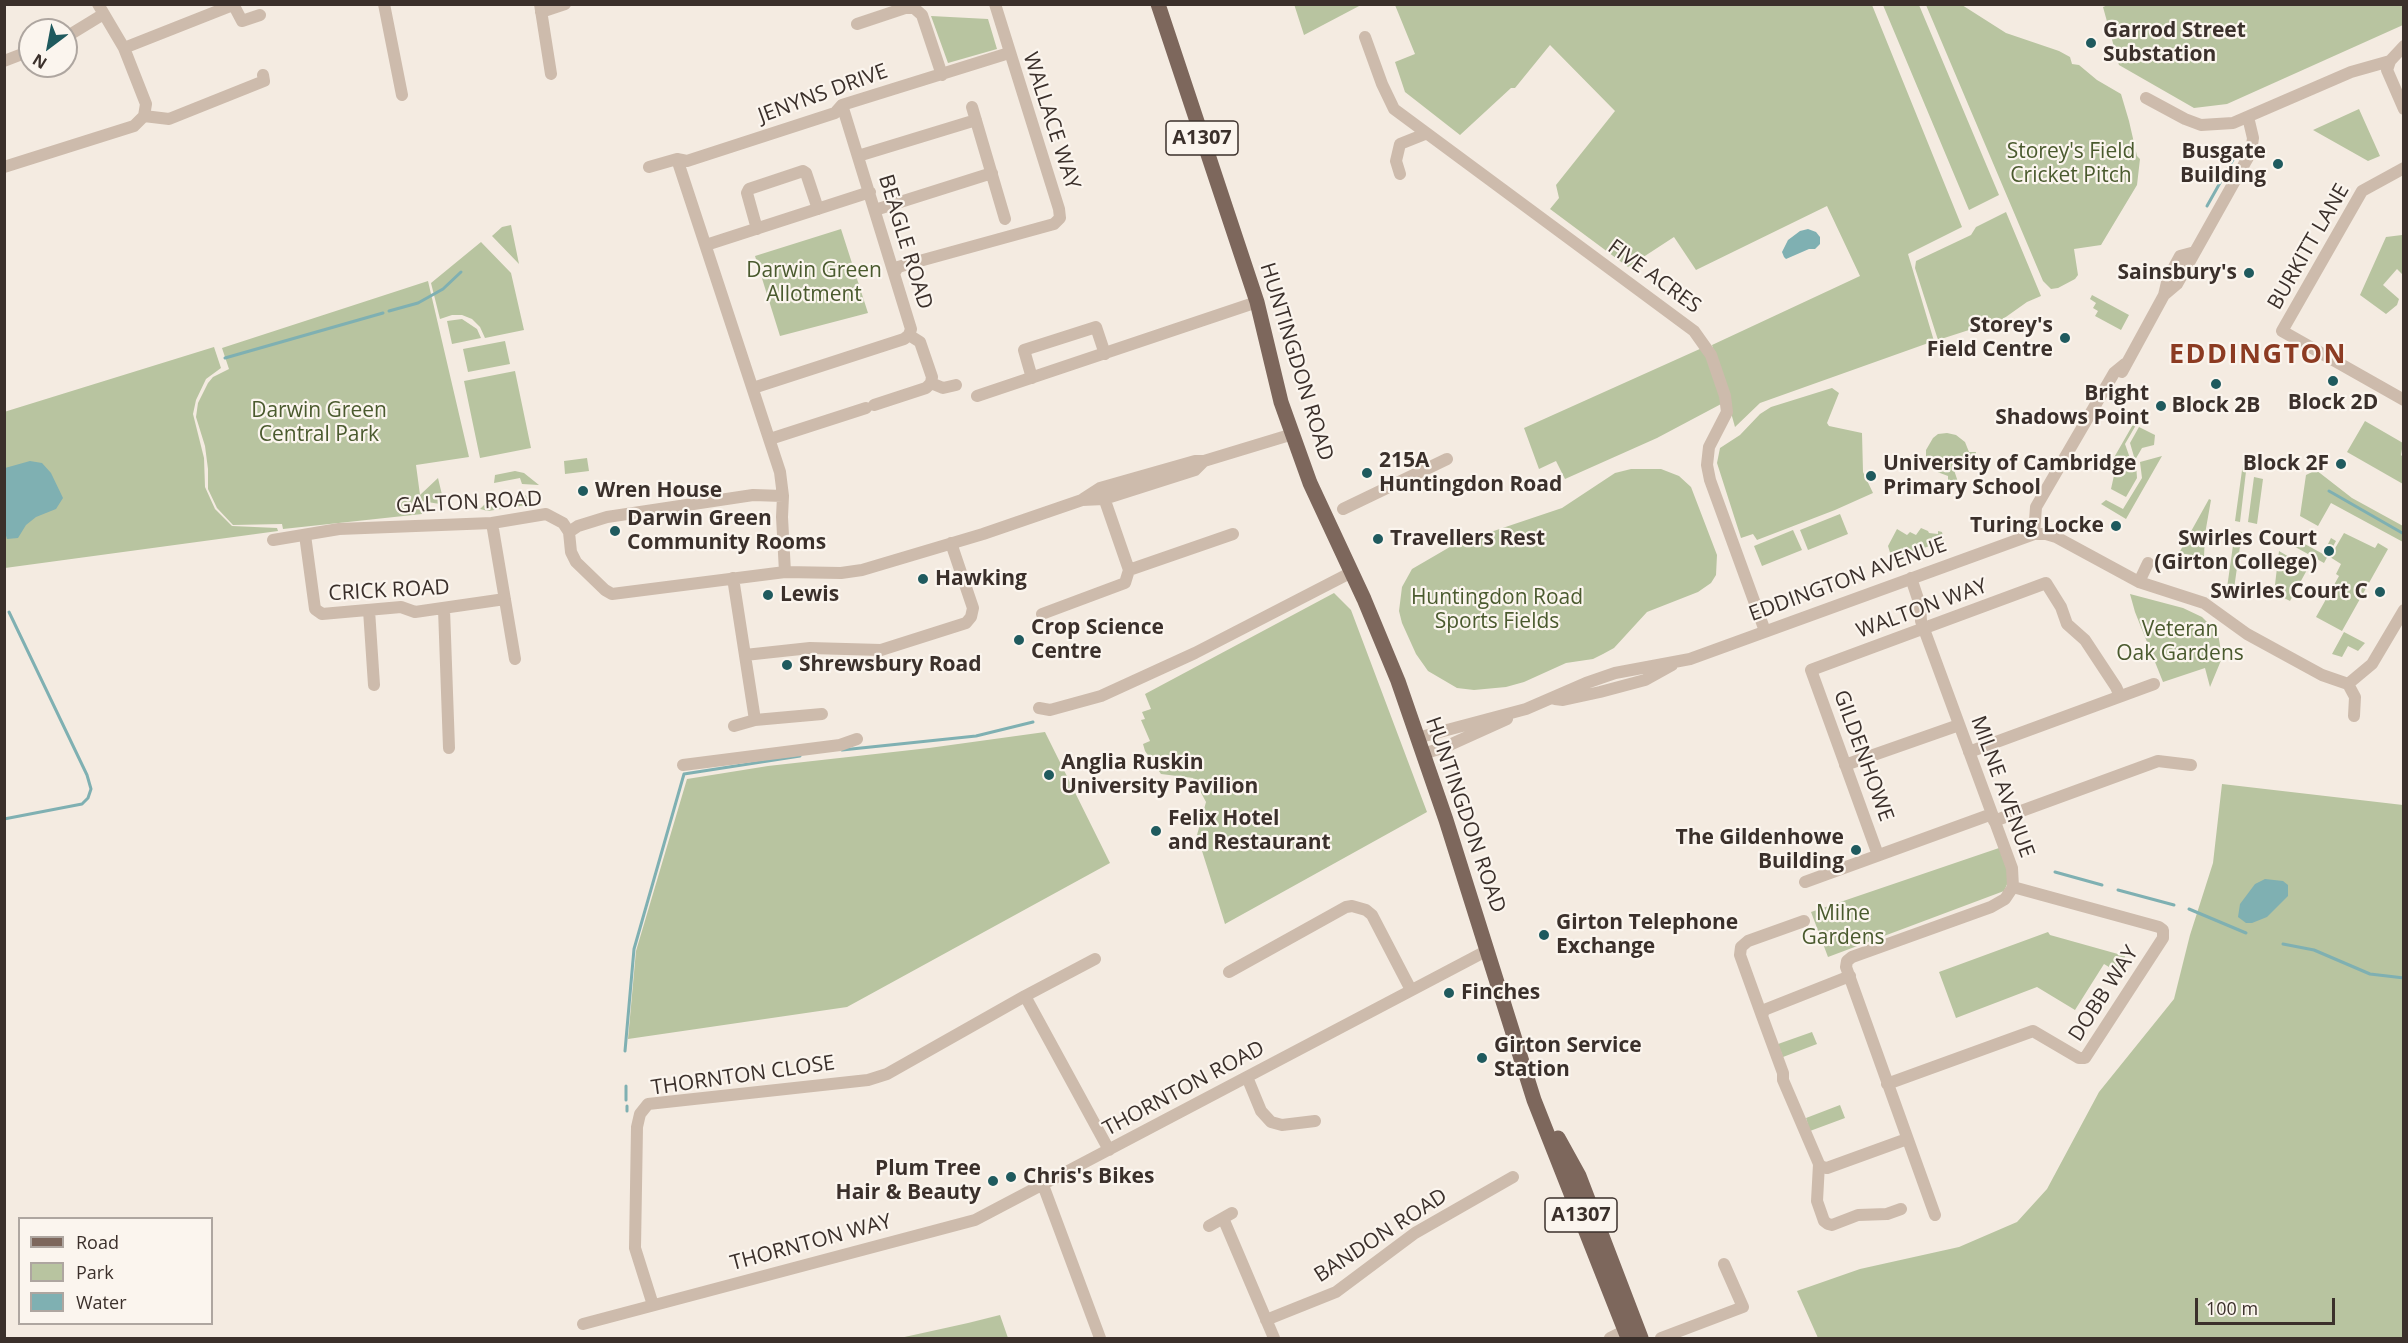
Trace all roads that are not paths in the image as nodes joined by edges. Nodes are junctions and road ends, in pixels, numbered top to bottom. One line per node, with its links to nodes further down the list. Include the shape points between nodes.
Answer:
1 (384, 4): 19 (street)
2 (565, 4): 6 (street)
3 (995, 4): 14 (street, WALLACE WAY)
4 (1158, 4): 42 (main road, HUNTINGDON ROAD / A1307)
5 (233, 5): 8 (street, via 242,21); 13 (street)
6 (540, 8): 16 (street)
7 (100, 10): 10 (street); 13 (street)
8 (260, 15)
9 (857, 24): 18 (street, via 914,8 922,15)
10 (78, 27)
11 (1365, 37): 27 (street, FIVE ACRES, via 1394,109)
12 (2403, 46): 15 (street)
13 (124, 48): 24 (street, via 146,104)
14 (1009, 53): 18 (street, JENYNS DRIVE); 41 (street, WALLACE WAY, via 1060,218 1054,224 897,267)
15 (2390, 61): 23 (street, via 2387,70); 25 (street, via 2351,72)
16 (551, 74)
17 (263, 75): 24 (street, via 264,81 169,119)
18 (942, 75): 21 (street, JENYNS DRIVE)
19 (402, 95)
20 (2146, 98): 25 (street, via 2200,125 2233,123)
21 (842, 105): 28 (street, BEAGLE ROAD); 29 (street, JENYNS DRIVE, via 835,113 741,144 687,161)
22 (972, 107): 26 (street)
23 (2403, 109)
24 (144, 116): 30 (street, via 134,126)
25 (2248, 117): 60 (street, via 2253,138 2251,152 2178,284 2164,295 2125,364 2114,373 2036,507)
26 (976, 120): 28 (street); 33 (street)
27 (1425, 134): 34 (street, via 1400,144 1396,161); 77 (street, FIVE ACRES, via 1694,331 1711,355 1725,396 1726,412 1709,447 1707,465)
28 (858, 156): 35 (street, BEAGLE ROAD)
29 (677, 159): 31 (street, JENYNS DRIVE); 40 (street)
30 (4, 167)
31 (650, 167)
32 (2403, 168): 50 (street, BURKITT LANE, via 2362,191 2282,331)
33 (992, 173): 37 (street); 38 (street)
34 (1400, 174)
35 (870, 192): 36 (street); 37 (street, BEAGLE ROAD)
36 (818, 209): 39 (street); 39 (street, via 803,171 749,189)
37 (875, 210): 41 (street, BEAGLE ROAD)
38 (1005, 219)
39 (757, 229): 40 (street)
40 (706, 245): 48 (street)
41 (895, 272): 43 (street, BEAGLE ROAD, via 911,329)
42 (1257, 302): 44 (street); 51 (main road, HUNTINGDON ROAD / A1307, via 1277,388)
43 (909, 335): 46 (street, via 920,342); 48 (street, BEAGLE ROAD)
44 (1105, 354): 45 (street); 45 (street, via 1096,327 1024,350)
45 (1032, 378): 49 (street)
46 (932, 383): 47 (street, via 943,388); 52 (street)
47 (956, 385)
48 (753, 388): 52 (street)
49 (977, 396)
50 (2403, 400)
51 (1293, 434): 54 (street, via 1204,461 1195,460); 67 (main road, HUNTINGDON ROAD / A1307, via 1310,483)
52 (771, 439): 55 (street)
53 (1447, 459): 56 (street)
54 (1102, 493): 63 (street); 65 (street)
55 (783, 496): 58 (street, via 753,495 607,517); 66 (street)
56 (1343, 510)
57 (492, 523): 58 (street, GALTON ROAD, via 546,514 563,523); 61 (street, GALTON ROAD, via 339,529); 71 (street)
58 (569, 532): 68 (street, via 576,562 612,594)
59 (1233, 534): 65 (street)
60 (2034, 534): 69 (street, EDDINGTON AVENUE); 70 (street, via 2056,537)
61 (305, 535): 62 (street, GALTON ROAD); 73 (street, CRICK ROAD, via 318,613)
62 (273, 540)
63 (951, 543): 66 (street, via 862,570); 78 (street, via 973,608 966,623 881,650 810,648)
64 (2148, 563): 70 (street)
65 (1129, 570): 75 (street, via 1125,583)
66 (785, 572): 68 (street)
67 (1352, 572): 85 (street, via 1195,653 1101,696 1050,710); 92 (main road, HUNTINGDON ROAD / A1307, via 1398,681)
68 (733, 578): 78 (street)
69 (1911, 578): 76 (street, MILNE AVENUE); 77 (street, EDDINGTON AVENUE)
70 (2139, 582): 82 (street, via 2204,603 2247,634 2322,675)
71 (505, 599): 72 (street, CRICK ROAD); 79 (street)
72 (444, 609): 73 (street, CRICK ROAD); 94 (street)
73 (369, 610): 83 (street)
74 (2403, 610): 82 (street, via 2372,664)
75 (1042, 614)
76 (1924, 629): 80 (street, WALTON WAY); 84 (street, WALTON WAY, via 2046,583 2067,624 2085,640); 90 (street, MILNE AVENUE)
77 (1765, 631): 86 (street, EDDINGTON AVENUE, via 1676,663 1645,680 1563,700 1552,699)
78 (745, 655): 89 (street)
79 (515, 659)
80 (1810, 670): 98 (street, GILDENHOWE)
81 (2154, 684): 84 (street)
82 (2348, 684): 88 (street, via 2355,697)
83 (374, 685)
84 (2120, 696): 95 (street)
85 (1039, 708)
86 (1526, 709): 92 (street, EDDINGTON AVENUE); 96 (street, EDDINGTON AVENUE, via 1491,728)
87 (822, 714): 89 (street)
88 (2354, 716)
89 (755, 720): 91 (street)
90 (1959, 725): 95 (street, MILNE AVENUE); 98 (street)
91 (734, 726)
92 (1417, 738): 96 (main road, HUNTINGDON ROAD / A1307)
93 (856, 740): 97 (street)
94 (449, 748)
95 (1969, 752): 100 (street, MILNE AVENUE)
96 (1423, 754): 105 (main road, HUNTINGDON ROAD / A1307)
97 (683, 765)
98 (1845, 765): 101 (street, GILDENHOWE)
99 (2191, 765): 100 (street, GILDENHOWE, via 2158,761)
100 (1993, 818): 101 (street, GILDENHOWE); 103 (street, MILNE AVENUE, via 2012,868)
101 (1878, 855): 102 (street, GILDENHOWE)
102 (1805, 882)
103 (2013, 887): 108 (street, MILNE AVENUE, via 2005,899 1991,907 1852,957 1846,967); 113 (street, DOBB WAY, via 2159,927 2163,938 2085,1058 2079,1059 2033,1031)
104 (1804, 921): 111 (street, via 1741,947 1740,955)
105 (1488, 950): 109 (street, THORNTON ROAD); 127 (main road, HUNTINGDON ROAD / A1307, via 1534,1100 1578,1176)
106 (1095, 959): 110 (street, THORNTON CLOSE)
107 (1229, 972): 109 (street, via 1352,906 1372,915)
108 (1850, 976): 111 (street, via 1768,1006); 113 (street)
109 (1411, 990): 112 (street, THORNTON ROAD)
110 (1025, 996): 116 (street); 124 (street, THORNTON CLOSE, via 887,1074 868,1080 648,1104 637,1127 636,1248)
111 (1762, 1016): 117 (street, via 1790,1098)
112 (1247, 1077): 114 (street, via 1260,1111 1271,1122 1282,1125); 116 (street, THORNTON ROAD)
113 (1887, 1084): 115 (street)
114 (1315, 1121)
115 (1907, 1139): 117 (street, via 1827,1168); 121 (street)
116 (1109, 1150): 119 (street, THORNTON ROAD)
117 (1819, 1164): 120 (street, via 1816,1201 1824,1221 1832,1225 1858,1215 1887,1214)
118 (1513, 1178): 125 (street, BANDON ROAD, via 1415,1233 1336,1292)
119 (1043, 1185): 124 (street, THORNTON WAY, via 975,1220); 128 (street)
120 (1901, 1209)
121 (1935, 1215)
122 (1209, 1226): 125 (street, via 1227,1216)
123 (1724, 1264): 131 (street, via 1743,1307)
124 (653, 1305): 126 (street, THORNTON WAY)
125 (1266, 1320): 129 (street)
126 (584, 1324)
127 (1633, 1333): 130 (street)
128 (1100, 1338)
129 (1274, 1338)
130 (1610, 1338)
131 (1661, 1338)

